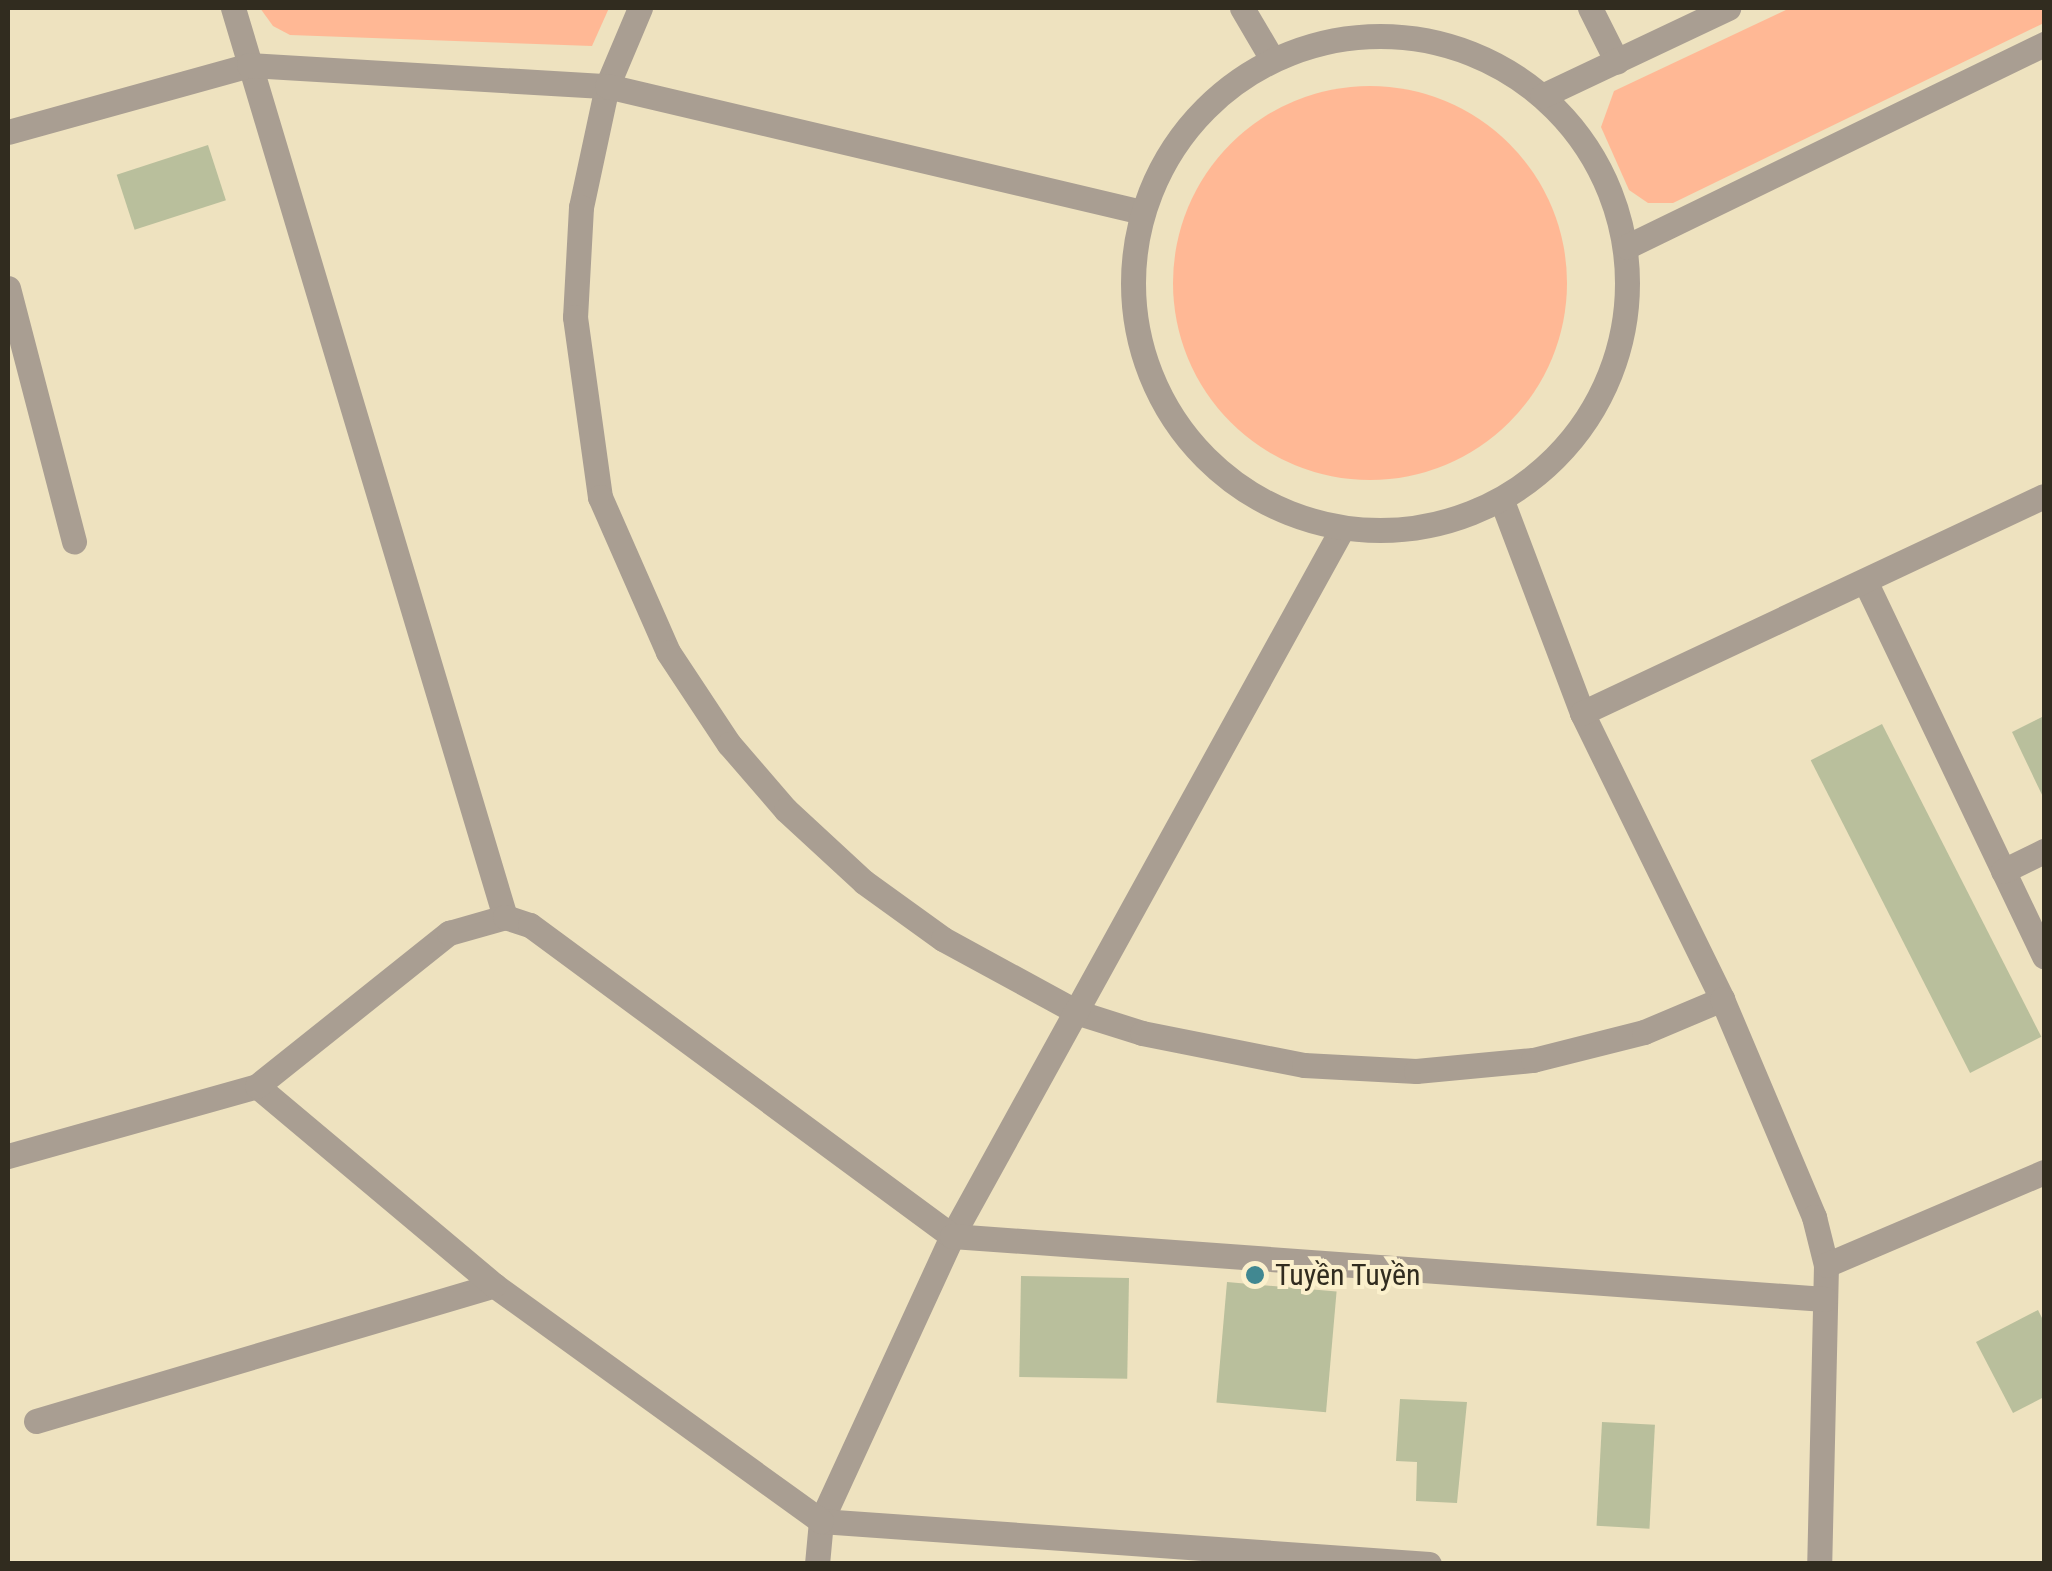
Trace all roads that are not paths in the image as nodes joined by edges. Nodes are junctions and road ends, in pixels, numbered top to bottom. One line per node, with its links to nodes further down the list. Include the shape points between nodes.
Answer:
1 (233, 8): 9 (street)
2 (640, 8): 10 (street)
3 (1242, 8): 7 (street)
4 (1590, 8): 8 (street)
5 (1728, 8): 8 (street)
6 (2044, 44): 14 (street)
7 (1272, 59): 11 (street, via 1341,38 1412,37 1481,57); 13 (street, via 1208,103 1160,166)
8 (1617, 62): 11 (street)
9 (249, 65): 10 (street); 12 (street); 24 (street)
10 (606, 86): 13 (street); 27 (street, via 581,207 576,317 600,498 668,652 729,744 786,810 864,882 944,938)
11 (1542, 96): 14 (street, via 1598,164)
12 (8, 132)
13 (1142, 212): 18 (street, via 1134,318 1158,394 1204,458 1268,504)
14 (1626, 248): 17 (street, via 1626,322 1604,394 1562,455)
15 (8, 288): 19 (street)
16 (2044, 496): 20 (street)
17 (1502, 502): 18 (street, via 1425,528); 21 (street)
18 (1342, 529): 27 (street)
19 (74, 542)
20 (1865, 580): 21 (street); 23 (street)
21 (1582, 713): 26 (street)
22 (2044, 851): 23 (street)
23 (2004, 872): 25 (street)
24 (506, 917): 28 (street, via 449,934); 31 (street, via 530,925)
25 (2044, 957)
26 (1722, 999): 27 (street, via 1644,1032 1533,1060 1416,1070 1236,1054); 32 (street, via 1814,1217)
27 (1079, 1013): 31 (street)
28 (257, 1086): 29 (street); 33 (street)
29 (8, 1156)
30 (2044, 1172): 32 (street)
31 (952, 1236): 34 (street); 36 (street)
32 (1826, 1265): 34 (street)
33 (494, 1285): 35 (street); 36 (street)
34 (1825, 1299): 39 (street)
35 (36, 1421)
36 (821, 1521): 37 (street); 38 (street)
37 (817, 1564)
38 (1429, 1564)
39 (1818, 1564)

